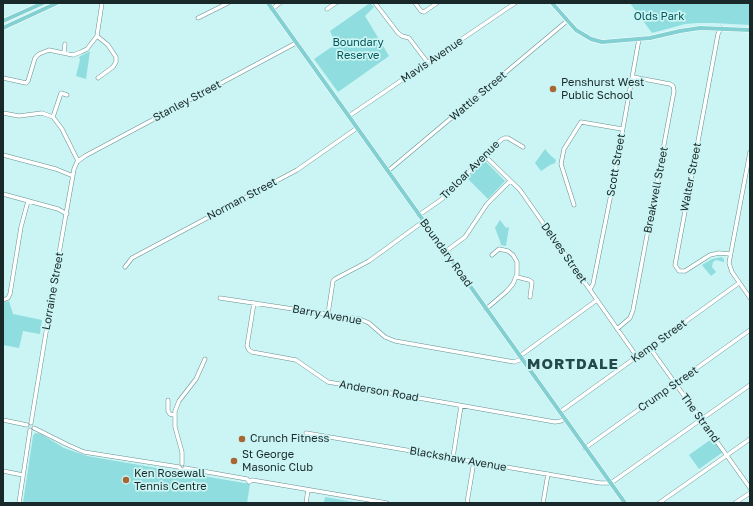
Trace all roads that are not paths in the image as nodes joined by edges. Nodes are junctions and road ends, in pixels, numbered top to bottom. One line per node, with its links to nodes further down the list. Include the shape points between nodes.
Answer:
1 (43, 3): 16 (main road)
2 (57, 3): 18 (main road)
3 (102, 3): 21 (street)
4 (228, 3): 15 (street)
5 (268, 3): 13 (main road, Boundary Road)
6 (280, 3): 13 (street)
7 (336, 3): 14 (street)
8 (375, 3): 26 (street, via 398,33 409,38)
9 (415, 3): 10 (street, via 424,12)
10 (437, 3)
11 (515, 3): 26 (street, Mavis Avenue)
12 (552, 3): 17 (main road)
13 (272, 9): 23 (main road, Boundary Road)
14 (327, 9)
15 (198, 18)
16 (3, 21)
17 (567, 21): 22 (main road, via 583,35 597,41); 42 (street, Wattle Street)
18 (3, 28)
19 (721, 28): 20 (main road); 22 (main road, via 690,29); 52 (street, Walter Street, via 675,265 679,271 685,271 710,255)
20 (750, 30)
21 (98, 36): 25 (street, via 84,51 73,55); 29 (street, via 116,57 112,67)
22 (639, 39): 27 (street, Scott Street)
23 (296, 43): 32 (main road, Boundary Road); 41 (street, Stanley Street)
24 (66, 44): 25 (street)
25 (64, 53): 28 (street, via 47,51 39,54 35,58 26,83)
26 (428, 63): 32 (street, Mavis Avenue)
27 (633, 77): 35 (street, Scott Street); 66 (street, Breakwell Street, via 670,84 674,90 633,310 630,318)
28 (3, 78)
29 (98, 78)
30 (67, 95): 33 (street, via 61,93)
31 (3, 113): 33 (street, via 19,116 42,113)
32 (349, 116): 34 (main road, Boundary Road)
33 (53, 117): 41 (street)
34 (357, 128): 42 (main road, Boundary Road); 54 (street, Norman Street, via 297,170 132,258)
35 (622, 129): 47 (street, via 581,122 564,149 561,164); 57 (street, Scott Street)
36 (523, 147): 39 (street, Treloar Avenue, via 504,138)
37 (750, 152): 40 (street)
38 (3, 154): 43 (street)
39 (485, 156): 44 (street, Delves Street); 49 (street, Treloar Avenue, via 442,199)
40 (749, 160): 52 (street)
41 (78, 161): 43 (street, Lorraine Street)
42 (388, 171): 49 (main road, Boundary Road)
43 (73, 176): 48 (street, Lorraine Street)
44 (510, 181): 51 (street, via 488,204 465,237); 57 (street, Delves Street, via 520,190)
45 (3, 194): 46 (street)
46 (28, 201): 48 (street); 61 (street, via 10,294)
47 (574, 205)
48 (67, 214): 81 (street, Lorraine Street)
49 (419, 215): 50 (main road, Boundary Road)
50 (424, 222): 51 (main road, Boundary Road); 65 (street, via 369,260 335,279)
51 (446, 252): 64 (main road, Boundary Road)
52 (730, 254): 56 (street, via 730,269)
53 (492, 255): 55 (street, via 501,249 511,253 517,262)
54 (125, 266)
55 (517, 277): 58 (street, via 534,283); 64 (street, via 506,292)
56 (739, 283): 60 (street); 68 (street, Kemp Street)
57 (590, 289): 62 (street, Delves Street)
58 (530, 297)
59 (220, 298): 63 (street, Barry Avenue)
60 (750, 298)
61 (3, 300)
62 (597, 300): 66 (street, Delves Street); 69 (street)
63 (254, 303): 65 (street, Barry Avenue); 75 (street, Anderson Road, via 248,346 251,352 296,360 330,383)
64 (486, 309): 69 (main road, Boundary Road)
65 (328, 314): 69 (street, Barry Avenue, via 366,321 385,337 395,341 514,362)
66 (617, 329): 70 (street, Delves Street)
67 (750, 330): 72 (street, Crump Street)
68 (650, 348): 70 (street, Kemp Street); 72 (street, The Strand)
69 (521, 357): 76 (main road, Boundary Road)
70 (637, 357): 76 (street, Kemp Street)
71 (205, 359): 77 (street, via 196,379 178,404)
72 (675, 383): 80 (street, The Strand); 85 (street, Crump Street)
73 (750, 385): 80 (street)
74 (168, 400): 77 (street, via 168,411)
75 (461, 406): 78 (street, Anderson Road, via 554,422); 87 (street)
76 (560, 412): 78 (main road, Boundary Road)
77 (174, 416): 89 (street)
78 (564, 419): 85 (main road, Boundary Road)
79 (3, 420): 81 (street)
80 (702, 420): 86 (street, The Strand); 93 (street)
81 (29, 424): 82 (street, via 27,428); 82 (street, via 34,425)
82 (32, 429): 89 (street, via 84,452); 92 (street)
83 (306, 433): 87 (street, Blackshaw Avenue)
84 (750, 439): 86 (street)
85 (586, 448): 93 (main road, Boundary Road)
86 (727, 455): 94 (street, The Strand); 104 (street)
87 (453, 457): 88 (street, Blackshaw Avenue)
88 (474, 461): 91 (street, Blackshaw Avenue); 101 (street)
89 (184, 466): 95 (street)
90 (3, 471): 92 (street)
91 (548, 474): 93 (street, Blackshaw Avenue); 102 (street)
92 (23, 475): 98 (street)
93 (611, 483): 103 (main road, Boundary Road)
94 (750, 488)
95 (308, 490): 97 (street); 99 (street)
96 (750, 492): 105 (street)
97 (376, 502): 100 (street)
98 (19, 503)
99 (306, 503)
100 (387, 503)
101 (467, 503)
102 (543, 503)
103 (625, 503)
104 (659, 503)
105 (735, 503)

